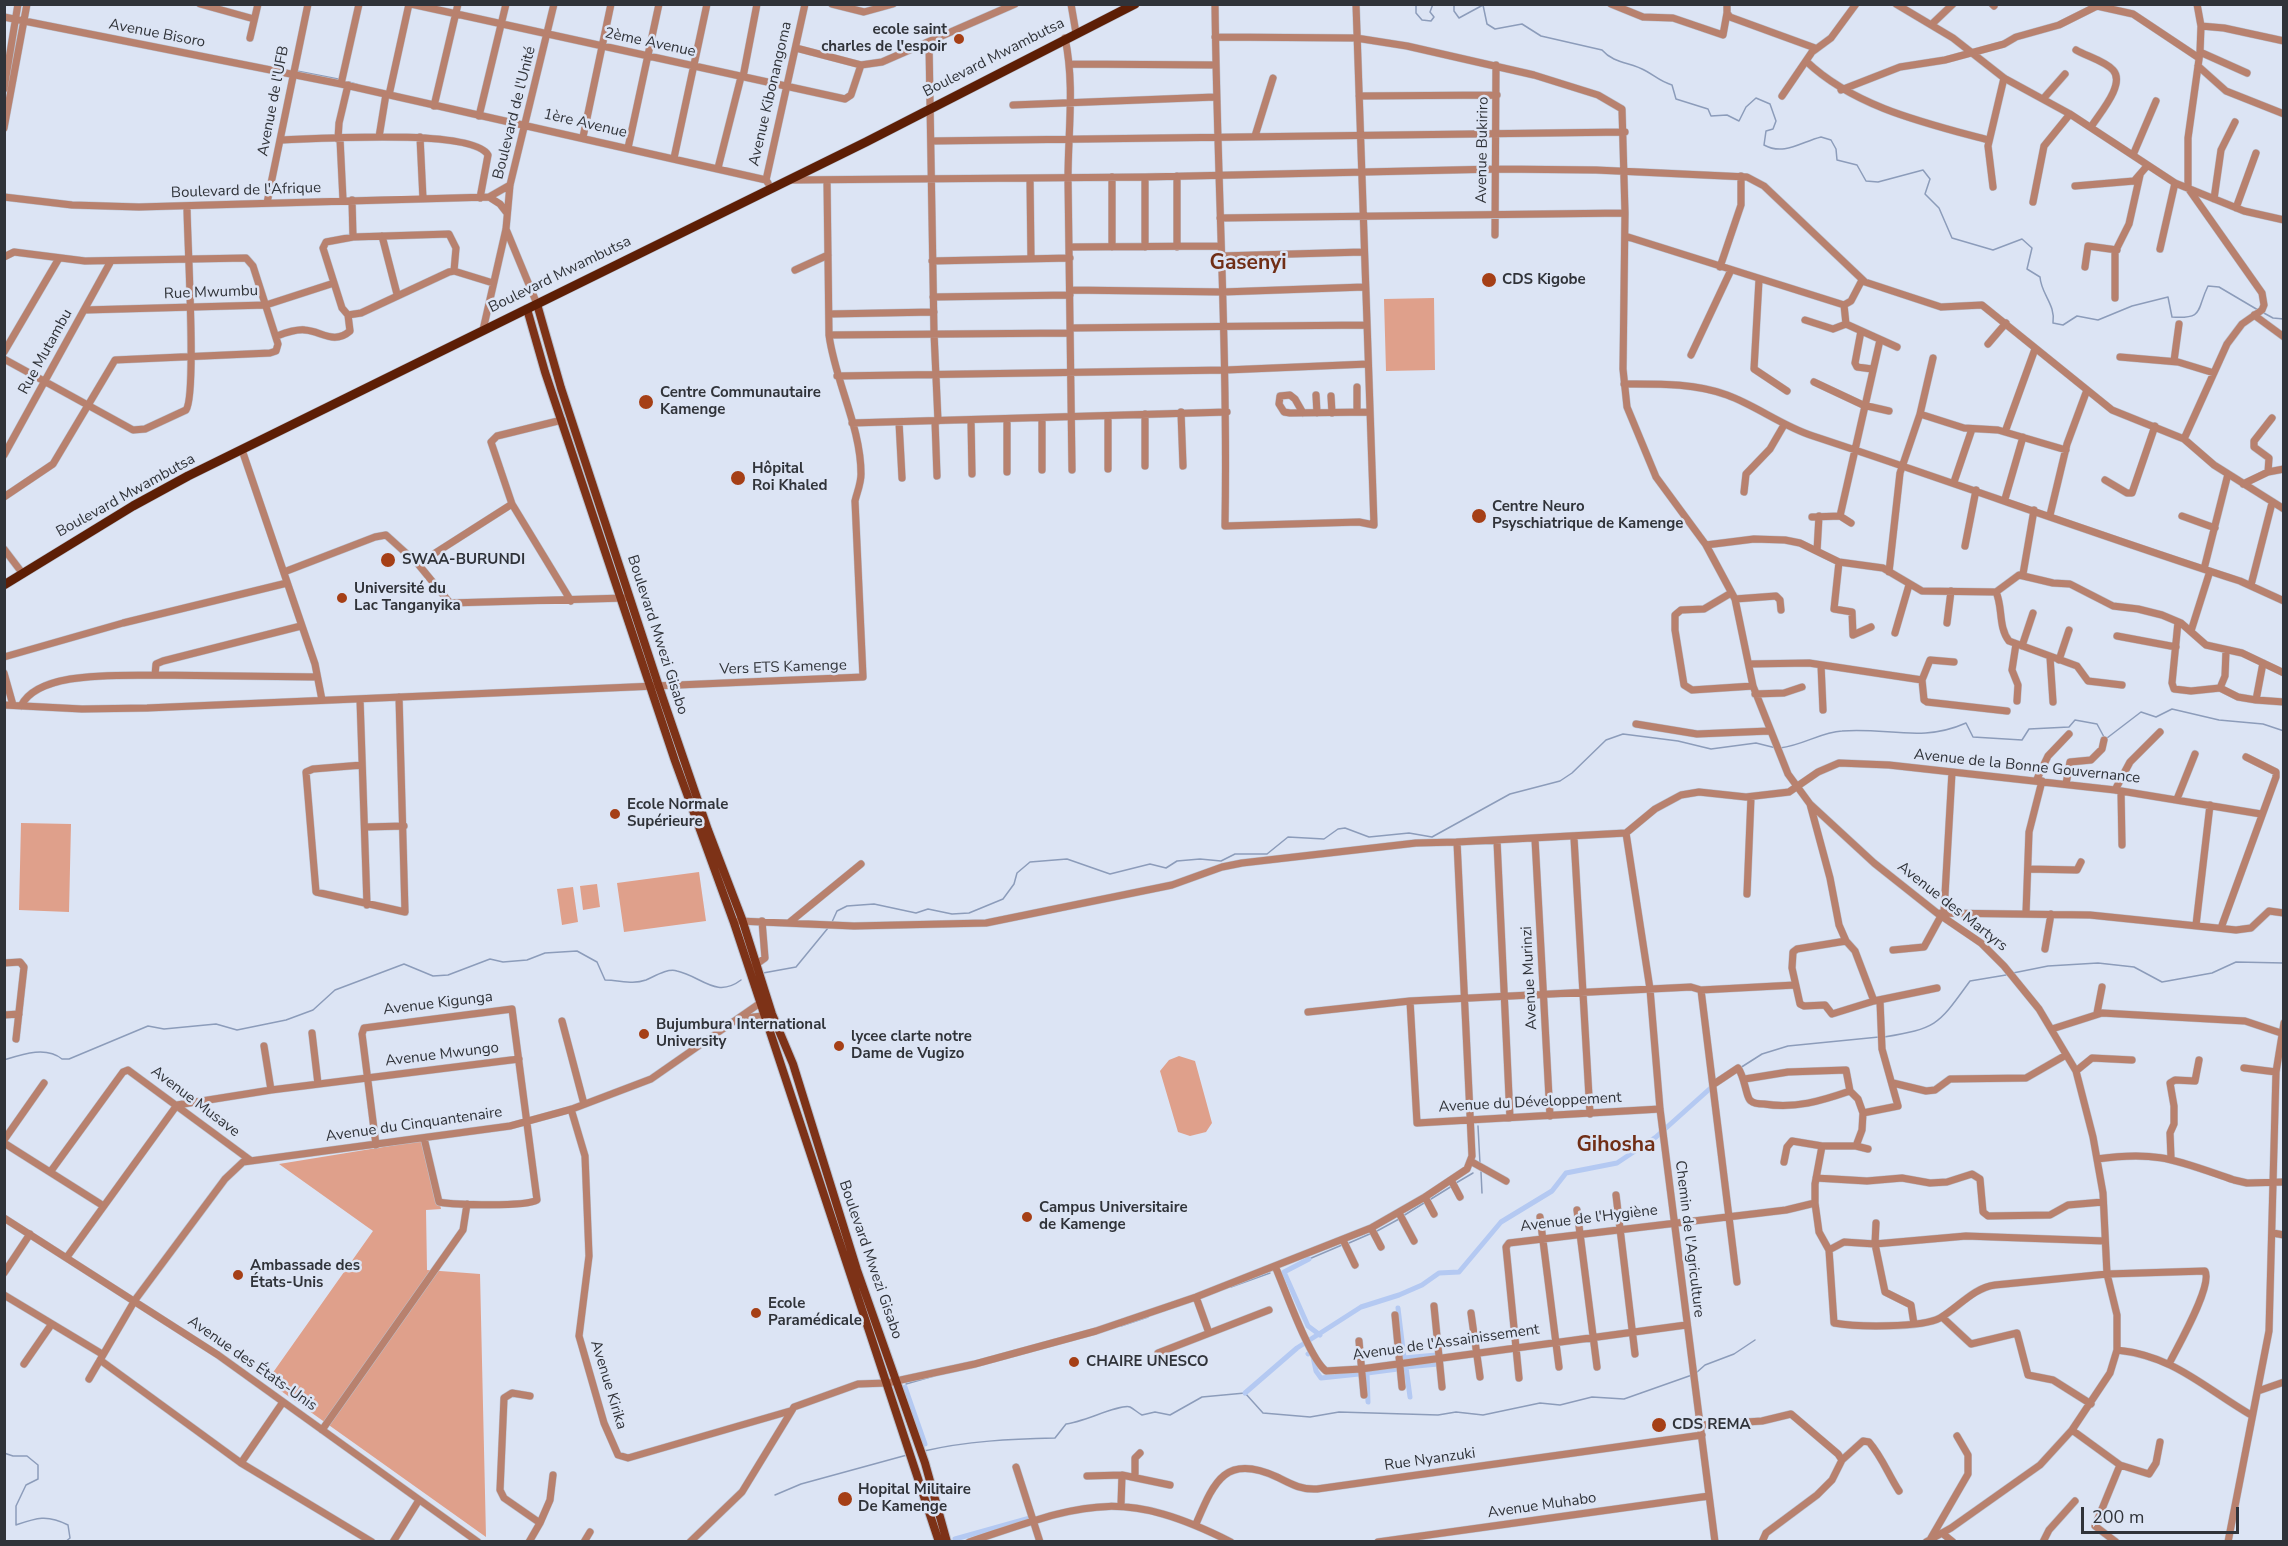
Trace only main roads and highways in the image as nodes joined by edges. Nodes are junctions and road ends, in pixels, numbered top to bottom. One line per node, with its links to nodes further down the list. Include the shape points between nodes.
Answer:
1 (1135, 4): 2 (highway, Boulevard Mwambutsa, via 789,180 769,184)
2 (537, 304): 3 (highway, Boulevard Mwambutsa); 4 (main road, Boulevard Mwezi Gisabo)
3 (527, 309): 4 (main road, Boulevard Mwezi Gisabo, via 562,420); 5 (highway, Boulevard Mwambutsa, via 133,506)
4 (598, 515): 6 (main road, Boulevard Mwezi Gisabo)
5 (4, 585)
6 (768, 1015): 7 (main road, Boulevard Mwezi Gisabo, via 792,1064); 8 (main road, Boulevard Mwezi Gisabo)
7 (828, 1179): 8 (main road); 9 (main road, Boulevard Mwezi Gisabo)
8 (819, 1182): 9 (main road, Boulevard Mwezi Gisabo)
9 (892, 1382): 10 (main road, Boulevard Mwezi Gisabo)
10 (911, 1438): 11 (main road, Boulevard Mwezi Gisabo); 12 (main road, Boulevard Mwezi Gisabo)
11 (929, 1475): 12 (main road); 14 (main road, Boulevard Mwezi Gisabo)
12 (919, 1477): 13 (main road, Boulevard Mwezi Gisabo)
13 (939, 1542)
14 (947, 1542)

